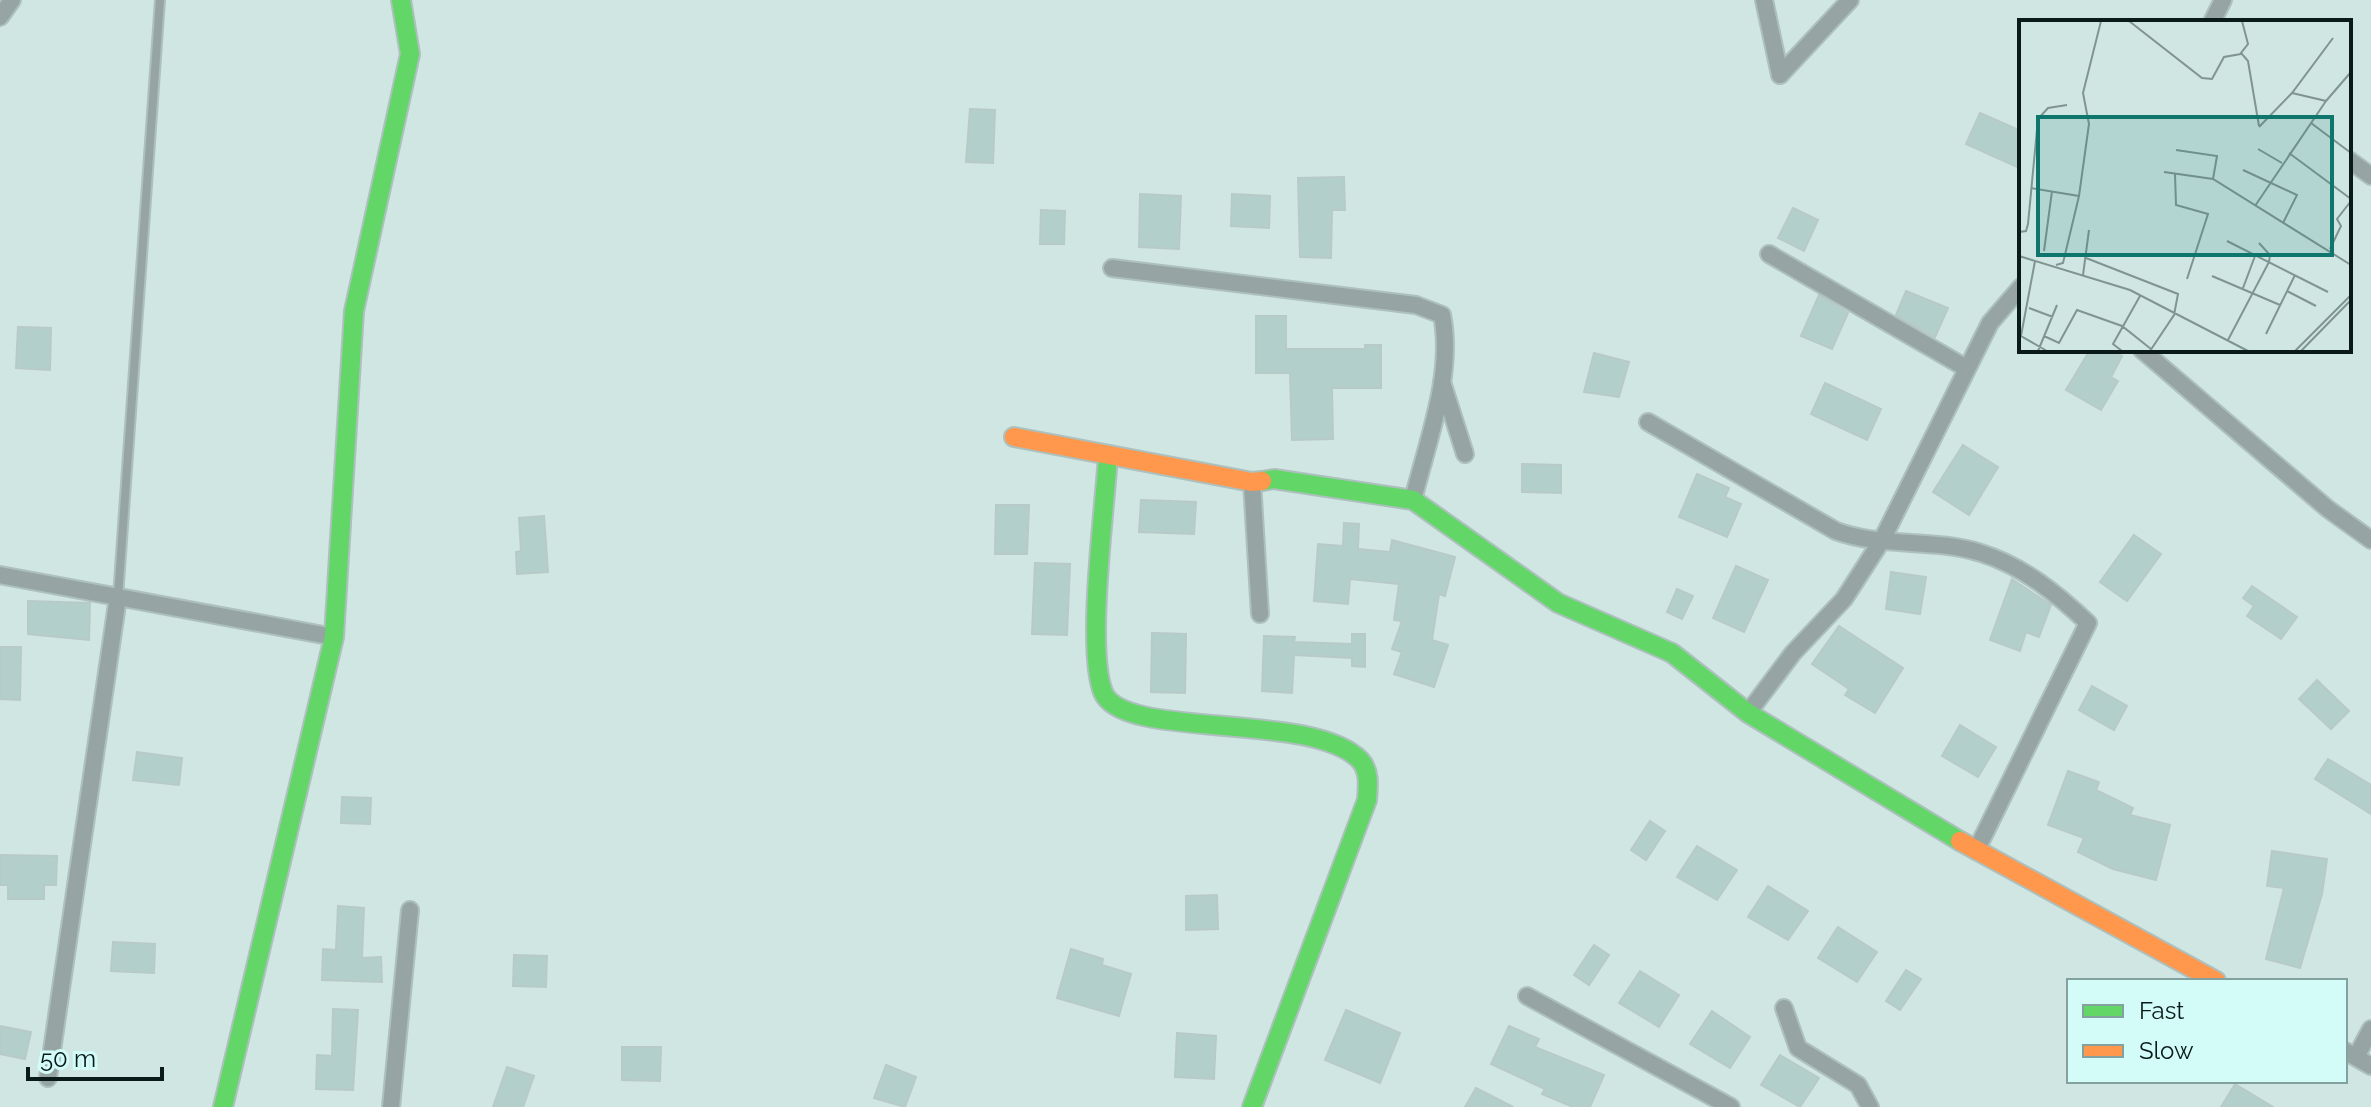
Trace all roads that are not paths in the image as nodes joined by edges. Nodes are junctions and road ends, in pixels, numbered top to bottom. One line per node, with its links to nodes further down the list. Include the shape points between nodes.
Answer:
1 (12, 0): 7 (street)
2 (160, 0): 26 (lane)
3 (401, 0): 28 (street, via 410,54 354,311)
4 (1764, 0): 5 (street, via 1780,75)
5 (1850, 0)
6 (2223, 0): 8 (street)
7 (0, 17)
8 (2213, 20)
9 (2351, 161): 10 (street)
10 (2371, 176)
11 (1769, 254): 15 (street)
12 (1112, 268): 16 (street, via 1416,305 1442,315)
13 (2019, 289): 15 (street, via 1990,323)
14 (2144, 352): 24 (street)
15 (1966, 368): 23 (street)
16 (1442, 381): 19 (street); 22 (street)
17 (1648, 422): 23 (street, via 1836,531 1861,540)
18 (1014, 437): 20 (street)
19 (1465, 454)
20 (1108, 455): 21 (street); 41 (street, via 1096,652 1103,692 1114,708 1145,718 1261,728 1340,746 1361,761 1369,778 1367,800)
21 (1252, 482): 22 (street, via 1274,479); 27 (street)
22 (1413, 500): 29 (street, via 1558,603 1672,653)
23 (1882, 540): 29 (street, via 1844,599 1793,653); 30 (street, via 1981,552 2049,585 2088,623)
24 (2371, 540)
25 (0, 575): 26 (street)
26 (118, 597): 28 (street); 38 (street)
27 (1260, 614)
28 (334, 637): 39 (street)
29 (1748, 713): 30 (street)
30 (1976, 851): 32 (street)
31 (410, 910): 40 (street)
32 (2212, 979)
33 (1527, 996): 42 (street)
34 (1784, 1008): 43 (street, via 1798,1048 1858,1085)
35 (2371, 1029): 36 (street)
36 (2350, 1054): 37 (street)
37 (2371, 1066)
38 (48, 1078)
39 (223, 1107)
40 (391, 1107)
41 (1252, 1107)
42 (1731, 1107)
43 (1870, 1107)

